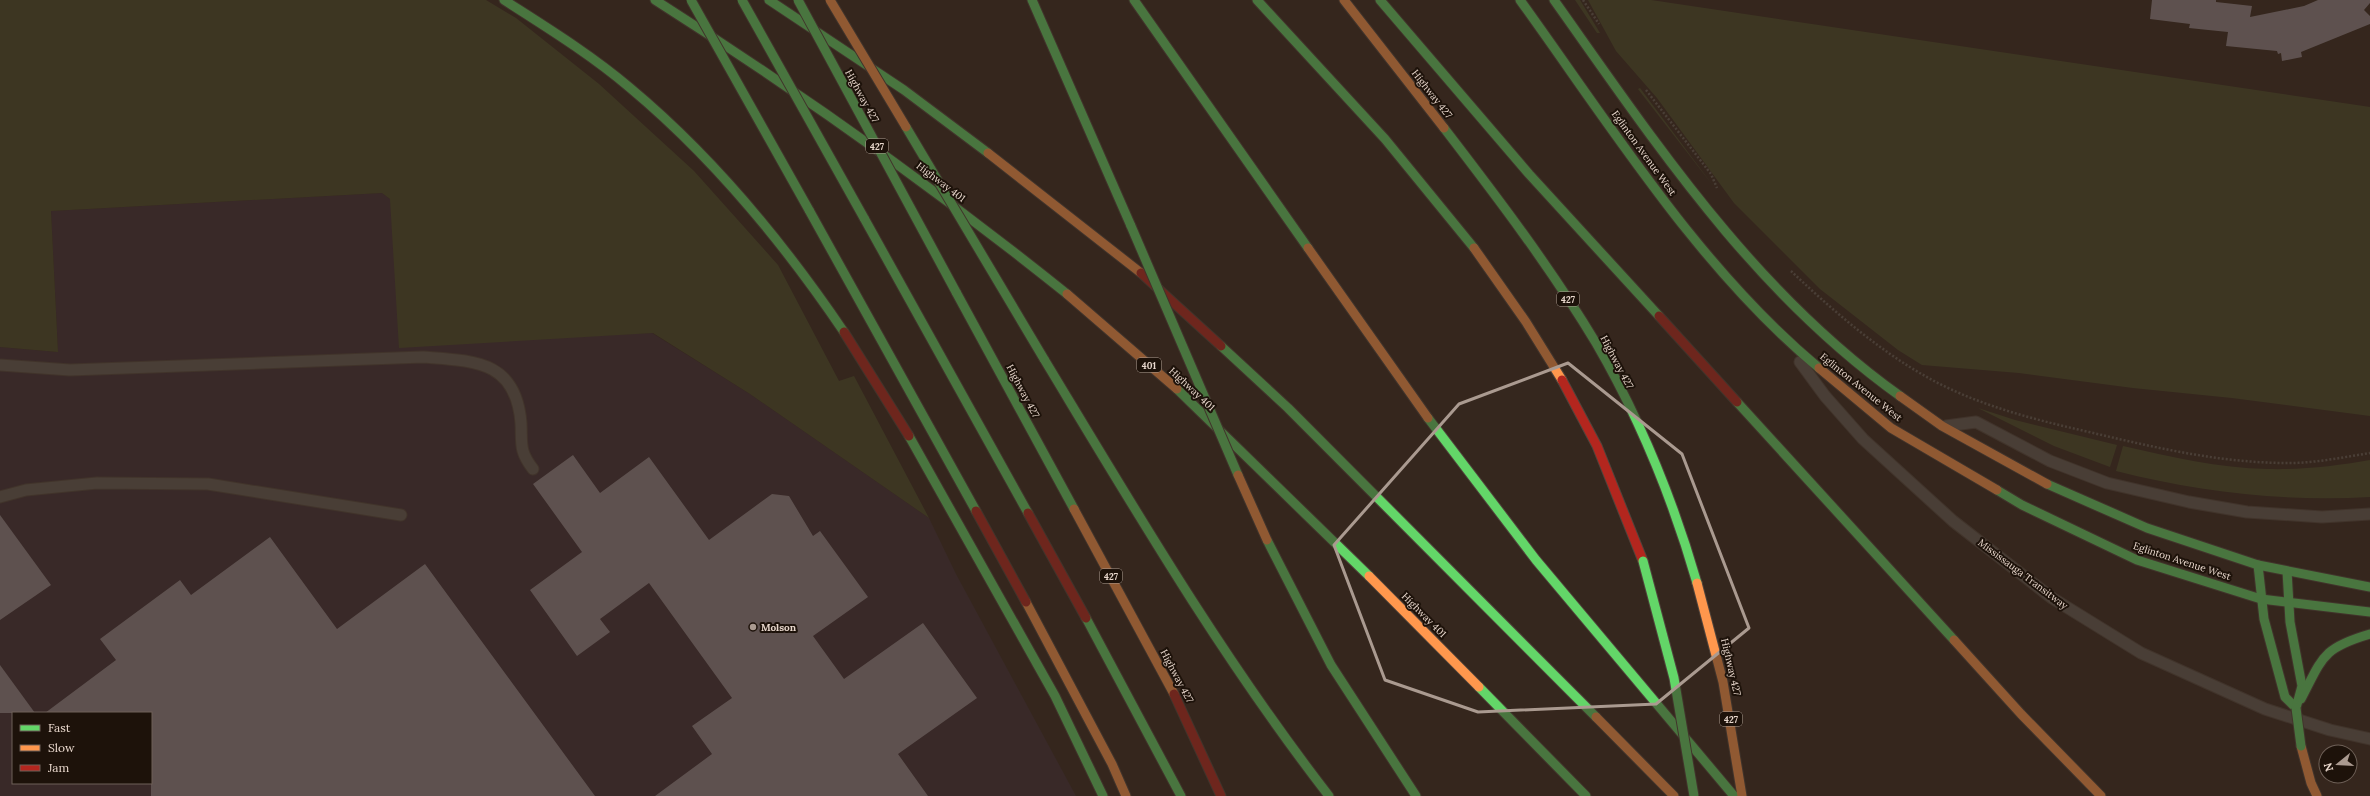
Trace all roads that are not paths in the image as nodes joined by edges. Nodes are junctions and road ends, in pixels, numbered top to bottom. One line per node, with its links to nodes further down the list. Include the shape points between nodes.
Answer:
1 (504, 0): 32 (main road, via 596,61 630,88 728,183 799,268 842,327 892,406 1044,674 1071,724)
2 (655, 0): 38 (main road, Highway 401 / 401, via 703,30 938,192 1021,256 1126,344 1266,473)
3 (691, 0): 33 (main road, bridge, via 1052,650)
4 (742, 0): 34 (main road, bridge, via 1144,724)
5 (769, 0): 39 (main road, via 962,132 1141,273 1288,408)
6 (798, 0): 35 (main road, Highway 427 / 427, bridge, via 1173,692)
7 (830, 0): 36 (main road, bridge, via 1044,359 1212,631)
8 (1032, 0): 37 (main road, bridge, via 1267,540 1331,665)
9 (1134, 0): 41 (main road, via 1438,432 1536,560)
10 (1257, 0): 40 (main road, bridge, via 1426,186 1532,329 1579,410 1615,488 1643,561 1678,690)
11 (1344, 0): 42 (main road, Highway 427 / 427, via 1492,191 1567,298 1603,356 1632,415 1682,536 1714,642 1728,701)
12 (1380, 0): 30 (main road, via 1529,174)
13 (1520, 0): 15 (main road, Eglinton Avenue West, via 1712,262)
14 (1554, 0): 17 (main road, Eglinton Avenue West, via 1676,171 1728,236 1788,300 1864,370)
15 (1782, 336): 25 (main road, Eglinton Avenue West, via 1891,428 2022,506 2137,560); 31 (lane, Mississauga Transitway, via 1825,396 1863,439 1953,521 2052,598 2141,654 2265,710)
16 (0, 365): 18 (lane, via 70,370 423,357 471,361 500,372 513,389 520,413 523,456)
17 (1942, 426): 20 (lane, via 1976,422 2050,461 2107,483 2190,502 2247,512 2322,517); 22 (main road, Eglinton Avenue West, via 2034,479 2147,528)
18 (533, 469)
19 (0, 497): 21 (lane, via 26,490 97,483 208,484)
20 (2370, 514)
21 (400, 515)
22 (2258, 565): 23 (main road, Eglinton Avenue West); 25 (main road)
23 (2287, 571): 24 (main road, Eglinton Avenue West); 26 (main road)
24 (2370, 587)
25 (2261, 599): 26 (main road, Eglinton Avenue West); 29 (main road, via 2284,697)
26 (2290, 602): 27 (main road, Eglinton Avenue West); 29 (main road, via 2290,622 2302,686)
27 (2370, 612)
28 (2370, 634): 29 (main road, via 2331,649 2322,660)
29 (2296, 708): 45 (main road, bridge, via 2301,746)
30 (2021, 714): 43 (main road); 44 (main road)
31 (2370, 740)
32 (1103, 796)
33 (1126, 796)
34 (1181, 796)
35 (1222, 796)
36 (1329, 796)
37 (1416, 796)
38 (1586, 796)
39 (1674, 796)
40 (1694, 796)
41 (1734, 796)
42 (1742, 796)
43 (2088, 796)
44 (2101, 796)
45 (2317, 796)

